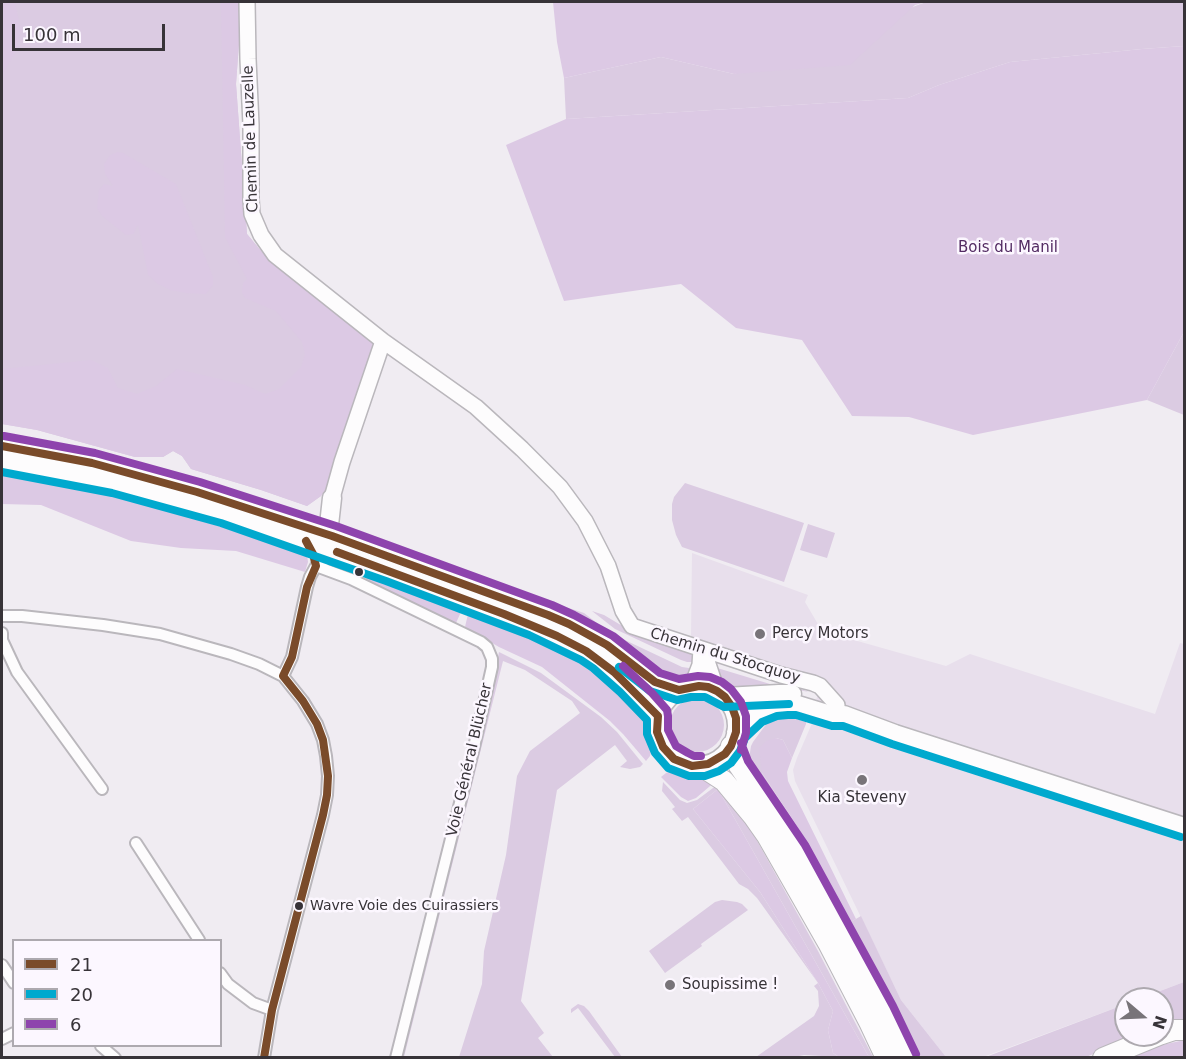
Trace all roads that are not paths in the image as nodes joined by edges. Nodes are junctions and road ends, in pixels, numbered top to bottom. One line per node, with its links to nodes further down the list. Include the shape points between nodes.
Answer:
1 (247, 2): 2 (street, Chemin de Lauzelle, via 252,213 275,255)
2 (383, 340): 5 (street); 11 (street, Chemin du Stocquoy, via 476,407 560,487 585,521 632,626)
3 (2, 446): 6 (main road, via 92,463 197,492)
4 (2, 461): 6 (main road, via 140,489)
5 (332, 498): 6 (main road); 7 (main road, via 329,525)
6 (307, 535): 7 (main road); 8 (street)
7 (334, 544): 8 (street); 13 (main road, via 569,624 607,645 655,682); 16 (main road, via 571,643 614,672)
8 (316, 566): 12 (street, via 307,587 292,657); 31 (street, Voie Général Blücher, via 481,642 492,659)
9 (2, 616): 12 (street, via 160,634 231,654)
10 (2, 633): 19 (street, via 17,672)
11 (701, 649): 13 (street, via 695,678); 14 (street); 15 (street, Chemin du Stocquoy, via 820,686)
12 (283, 676): 26 (street, via 317,724 328,776 323,815)
13 (684, 688): 14 (main road, via 708,687); 16 (main road, via 670,696)
14 (721, 694): 15 (main road, via 811,697); 17 (main road, via 736,718)
15 (841, 710): 17 (main road, via 834,716 798,705 774,706 756,713); 20 (main road, via 887,731)
16 (658, 716): 18 (main road, via 657,732 668,753 682,763)
17 (734, 739): 18 (main road, via 725,754); 33 (highway, via 736,761 796,850)
18 (701, 766): 32 (highway, via 724,781 767,836 828,943)
19 (102, 789)
20 (1185, 827)
21 (136, 843): 22 (street)
22 (199, 939)
23 (2, 965): 25 (street)
24 (222, 976): 26 (street, via 253,1004)
25 (12, 980)
26 (272, 1010): 30 (street)
27 (102, 1047): 29 (street)
28 (1130, 1047): 34 (highway)
29 (115, 1058)
30 (264, 1058)
31 (396, 1058)
32 (886, 1058)
33 (906, 1058)
34 (1103, 1058)

